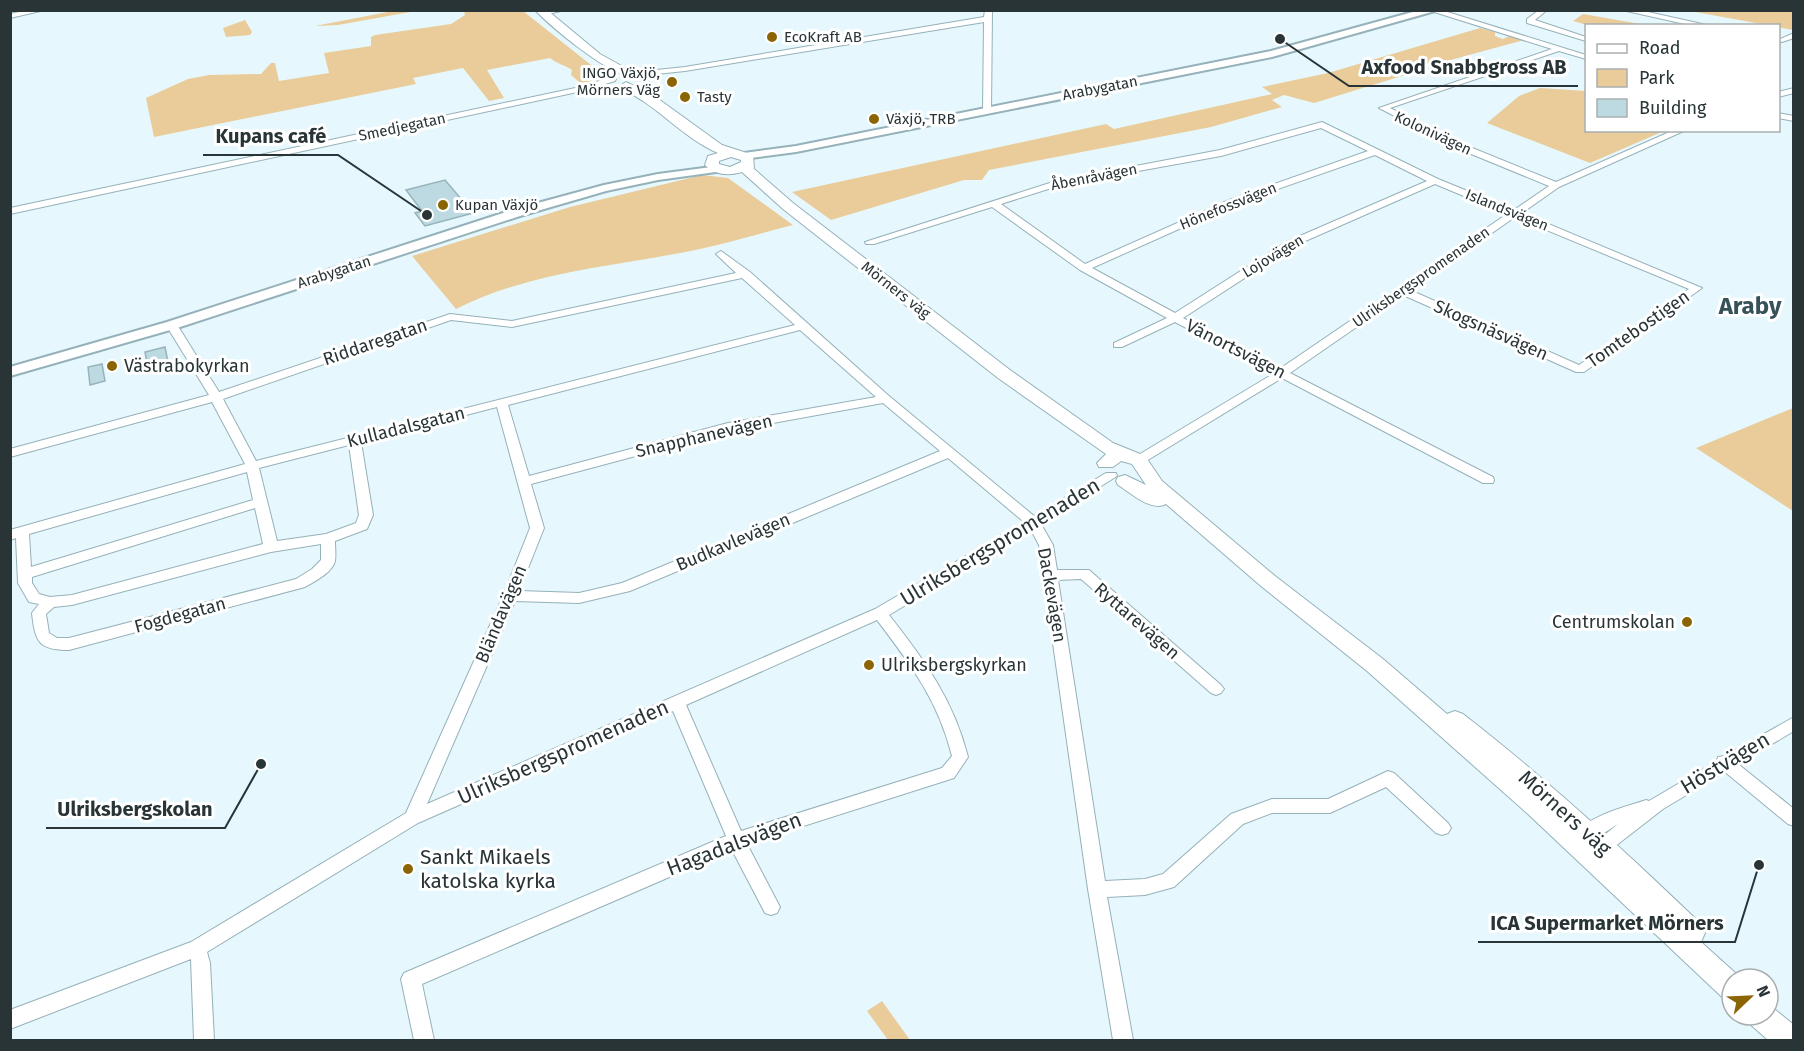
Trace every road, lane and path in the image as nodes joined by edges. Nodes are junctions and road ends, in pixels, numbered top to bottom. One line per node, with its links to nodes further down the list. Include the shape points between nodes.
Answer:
1 (42, 10): 10 (street)
2 (562, 10): 9 (street)
3 (1410, 10): 12 (street, Arabygatan)
4 (1440, 10): 8 (street, Arabygatan)
5 (1449, 10): 14 (street)
6 (1544, 10): 13 (street)
7 (1624, 10): 15 (street)
8 (1431, 11): 12 (street, Arabygatan); 14 (street)
9 (542, 12): 21 (main road, Mörners väg)
10 (10, 15)
11 (988, 15): 23 (street); 26 (street)
12 (1401, 17): 26 (street, Arabygatan, via 1272,54)
13 (1530, 21): 16 (street); 18 (street)
14 (1478, 23): 20 (street)
15 (1698, 24)
16 (1517, 26)
17 (1794, 35): 19 (street)
18 (1585, 38)
19 (1780, 41)
20 (1559, 49): 22 (street); 35 (street, Kolonivägen, via 1383,108 1462,147)
21 (596, 56): 23 (main road, Mörners väg); 24 (main road, Mörners väg)
22 (1585, 56)
23 (638, 77): 24 (main road); 25 (main road, Mörners väg)
24 (617, 82): 25 (main road, Mörners väg); 38 (street, Smedjegatan)
25 (657, 103): 27 (main road, Mörners väg)
26 (987, 111): 32 (street, Arabygatan)
27 (680, 122): 31 (main road, Mörners väg); 33 (main road, Mörners väg, via 712,152)
28 (1322, 124): 30 (street, Islandsvägen); 36 (street, Åbenråvägen, via 1221,153 1059,183)
29 (1677, 132): 35 (street, Ulriksbergspromenaden)
30 (1375, 152): 34 (street, Islandsvägen); 42 (street, Hönefossvägen, via 1232,202)
31 (730, 153): 32 (main road); 33 (main road)
32 (747, 161): 33 (main road); 37 (main road, Mörners väg, via 750,172)
33 (719, 165): 37 (main road, Mörners väg, via 740,173); 47 (street, Arabygatan, via 604,188 516,213)
34 (1436, 181): 39 (street, Islandsvägen); 46 (street, Lojovägen, via 1290,244)
35 (1556, 185): 39 (street, Ulriksbergspromenaden)
36 (993, 202): 40 (street, Åbenråvägen); 42 (street, Vänortsvägen)
37 (788, 206): 53 (main road, Mörners väg)
38 (10, 211)
39 (1514, 213): 44 (street, Islandsvägen); 45 (street, Ulriksbergspromenaden)
40 (870, 242)
41 (721, 254): 43 (street, Dackevägen)
42 (1084, 268): 46 (street, Vänortsvägen)
43 (746, 274): 48 (street, Dackevägen); 54 (street, Riddaregatan, via 512,324 497,326 466,316 450,317)
44 (1697, 288): 50 (street, Tomtebostigen)
45 (1402, 290): 50 (street, Skogsnäsvägen); 52 (street, Ulriksbergspromenaden)
46 (1175, 318): 49 (street, Lojovägen); 52 (street, Vänortsvägen)
47 (172, 325): 51 (street, Arabygatan); 54 (street)
48 (803, 326): 55 (street, Dackevägen); 56 (street, Kulladalsgatan)
49 (1118, 345)
50 (1580, 370)
51 (10, 372)
52 (1282, 373): 60 (street, Ulriksbergspromenaden); 63 (street, Vänortsvägen)
53 (1004, 374): 60 (main road, Mörners väg, via 1107,447); 62 (main road, Mörners väg)
54 (216, 397): 59 (street, Riddaregatan); 61 (street)
55 (885, 399): 58 (street, Dackevägen); 64 (street, Snapphanevägen, via 728,427)
56 (502, 403): 57 (street, Kulladalsgatan); 64 (street, Bländavägen)
57 (354, 440): 61 (street, Kulladalsgatan); 68 (street, via 366,515 362,526)
58 (950, 452): 66 (street, Dackevägen); 73 (street, Budkavlevägen, via 614,590 579,598)
59 (10, 453)
60 (1136, 462): 62 (main road, via 1112,457); 62 (main road, via 1139,479); 72 (main road, Mörners väg, via 1155,485)
61 (252, 466): 65 (street); 67 (street, Kulladalsgatan)
62 (1114, 473): 66 (street, Ulriksbergspromenaden); 72 (main road, Mörners väg)
63 (1488, 480)
64 (525, 481): 73 (street, Bländavägen, via 537,528)
65 (260, 502): 69 (street); 70 (street)
66 (1034, 523): 71 (street, Dackevägen, via 1046,545); 75 (street, Ulriksbergspromenaden)
67 (16, 534): 70 (street)
68 (328, 538): 69 (street); 74 (street, Fogdegatan, via 328,561 300,584 69,644 54,644 42,636 39,613)
69 (271, 547): 74 (street, via 105,592)
70 (24, 574): 74 (street, via 34,598)
71 (1051, 575): 77 (street, Ryttarevägen, via 1084,574); 86 (street, Dackevägen)
72 (1268, 581): 76 (main road, Mörners väg)
73 (510, 596): 81 (street, Bländavägen)
74 (50, 602)
75 (880, 613): 78 (street, Ulriksbergspromenaden); 85 (street, Hagadalsvägen, via 933,683 946,709 960,757 948,773)
76 (1375, 665): 84 (main road, Mörners väg, via 1482,740); 90 (main road, Mörners väg, via 1537,807)
77 (1216, 689)
78 (677, 702): 81 (street, Ulriksbergspromenaden); 85 (street)
79 (1794, 723): 80 (street, Höstvägen)
80 (1724, 762): 82 (street); 84 (street, Höstvägen)
81 (412, 818): 88 (street, Ulriksbergspromenaden)
82 (1794, 819)
83 (1442, 828): 86 (street, via 1388,778 1330,806 1272,806 1237,819 1168,881 1145,887)
84 (1595, 839): 89 (main road, Mörners väg)
85 (736, 840): 87 (street); 96 (street, Hagadalsvägen, via 411,979)
86 (1096, 889): 97 (street, Dackevägen)
87 (771, 907)
88 (197, 948): 92 (street, Ulriksbergspromenaden); 95 (street)
89 (1727, 967)
90 (1720, 977)
91 (1780, 1018): 94 (main road)
92 (10, 1020)
93 (1774, 1027): 98 (main road)
94 (1794, 1031)
95 (204, 1041)
96 (424, 1041)
97 (1123, 1041)
98 (1789, 1041)

